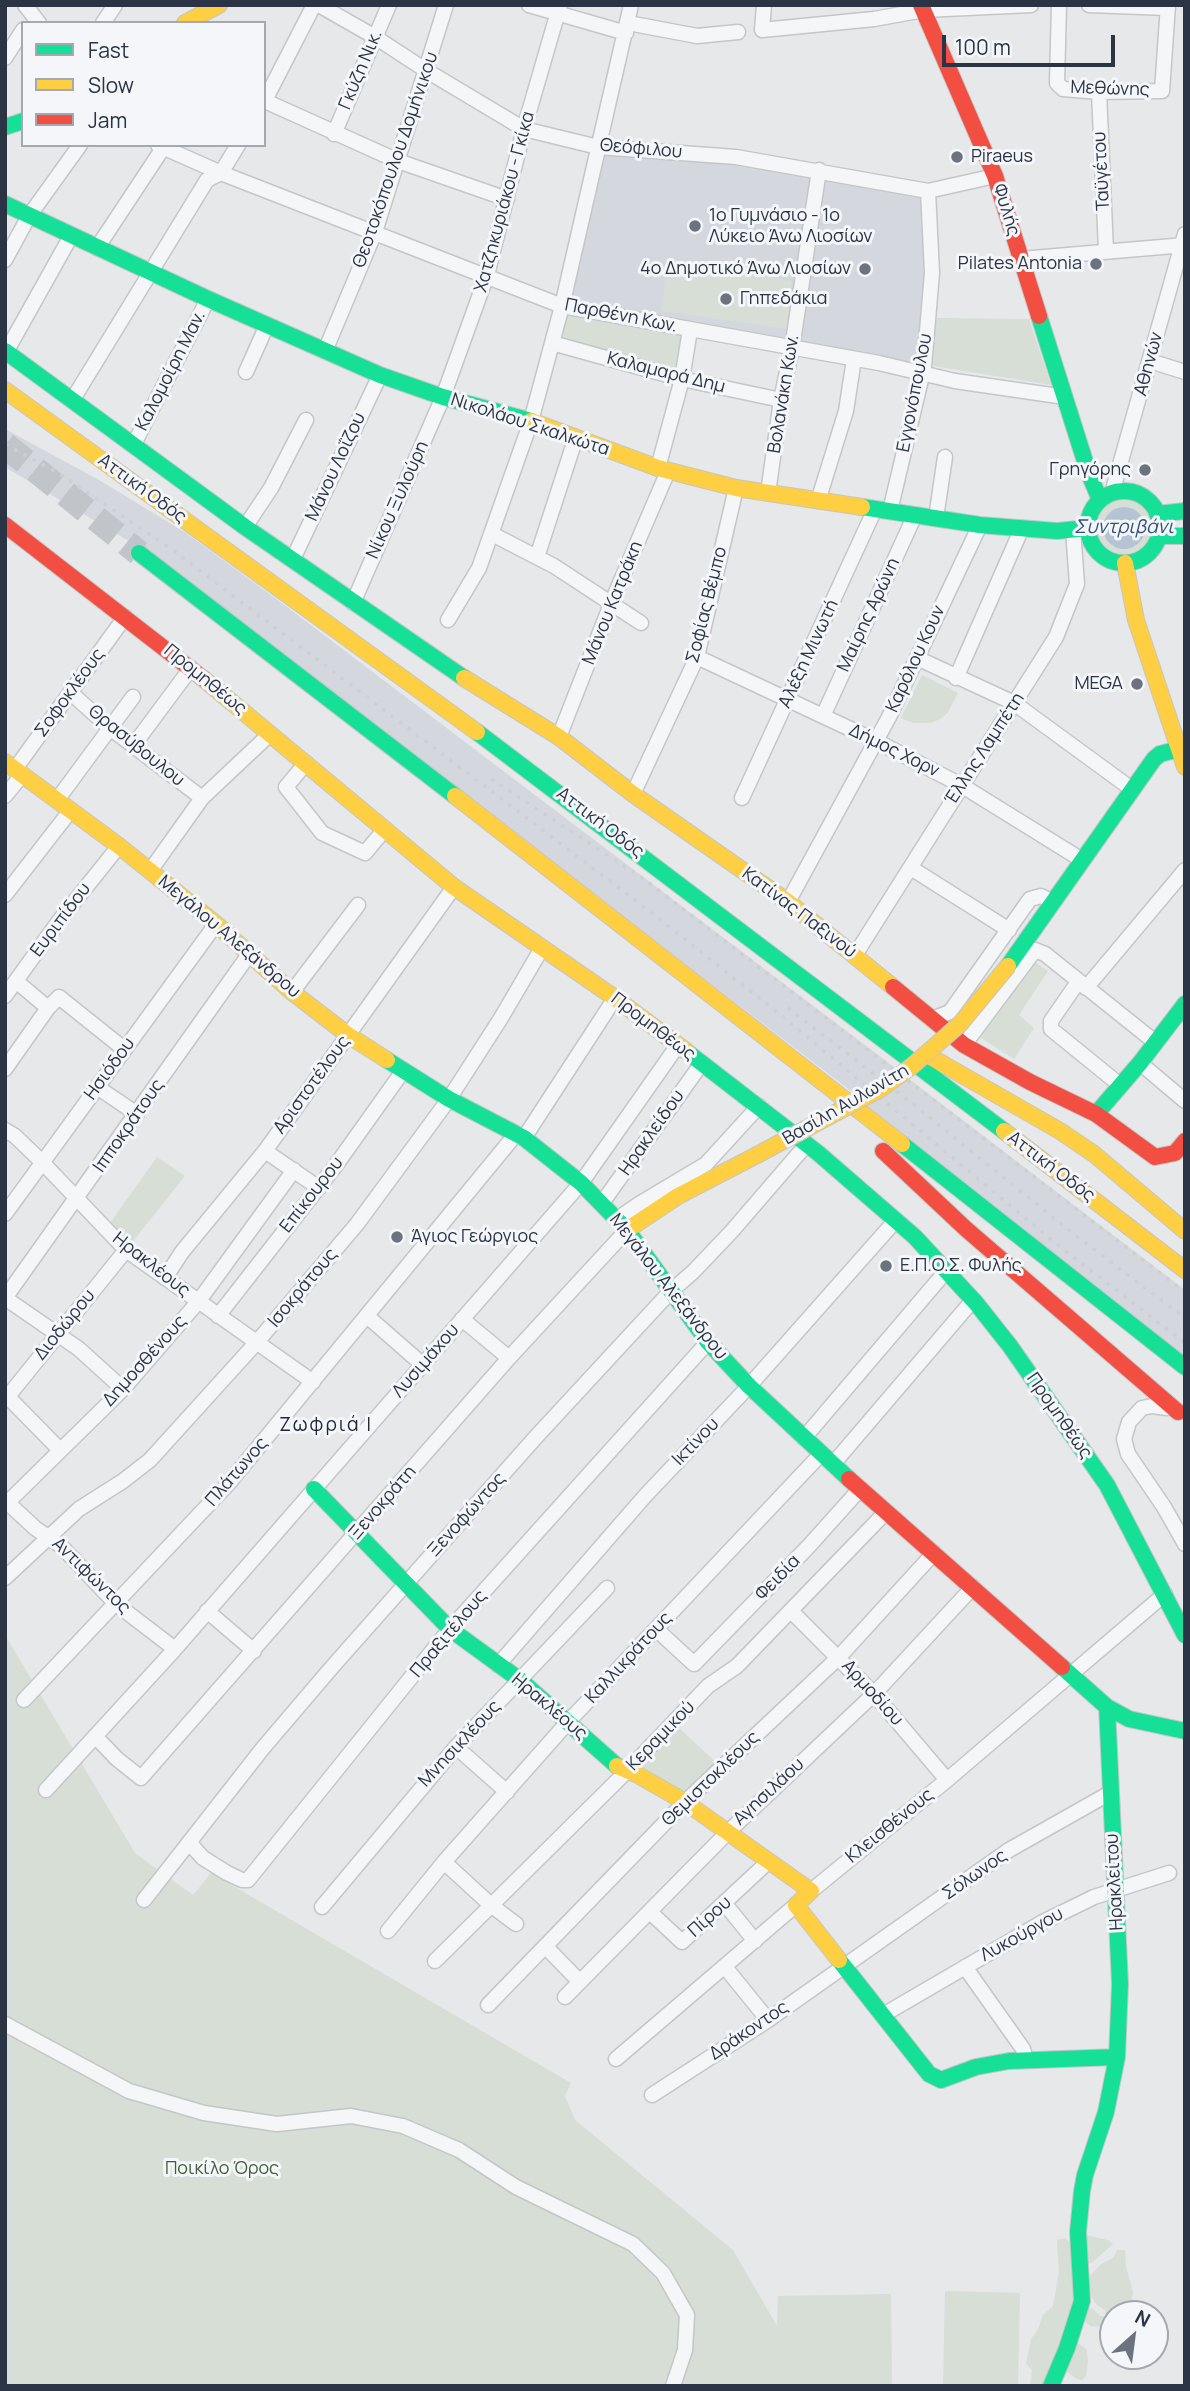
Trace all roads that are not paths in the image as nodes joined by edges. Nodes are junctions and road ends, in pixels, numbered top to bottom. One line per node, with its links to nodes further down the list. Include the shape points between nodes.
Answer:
1 (115, 5): 15 (street)
2 (219, 5): 16 (main road)
3 (317, 5): 20 (street, Θεόφιλου); 24 (street)
4 (389, 5): 20 (street, Γκύζη Νικ.)
5 (446, 5): 22 (street, Θεοτοκόπουλου Δομήνικου)
6 (529, 5): 14 (street)
7 (631, 5): 17 (street)
8 (764, 5): 13 (street, via 762,30 874,19)
9 (1031, 5): 13 (street)
10 (1059, 5): 23 (street, Μεθώνης, via 1059,86)
11 (1089, 5): 12 (street)
12 (1168, 7): 23 (street, Μεθώνης, via 1162,91)
13 (923, 8): 36 (main road, Φυλής)
14 (559, 9): 17 (street); 26 (street, Χατζηκυριάκου - Γκίκα)
15 (104, 21)
16 (189, 21)
17 (627, 28): 18 (street, via 697,36); 28 (street)
18 (738, 32)
19 (21, 33): 21 (street)
20 (375, 37): 22 (street, Θεόφιλου); 27 (street, Γκύζη Νικ.)
21 (5, 58)
22 (426, 71): 26 (street, Θεόφιλου); 33 (street, Θεοτοκόπουλου Δομήνικου)
23 (1098, 92): 45 (street, Ταϋγέτου)
24 (266, 100)
25 (266, 102): 27 (street)
26 (524, 130): 28 (street, Θεόφιλου); 38 (street, Χατζηκυριάκου - Γκίκα)
27 (334, 134): 33 (street)
28 (598, 146): 34 (street, Θεόφιλου, via 736,157); 51 (street)
29 (79, 147): 40 (street)
30 (160, 147): 44 (street)
31 (163, 147): 35 (street, Παρθένη Κων.)
32 (237, 147): 35 (street)
33 (398, 161): 38 (street); 41 (street, Θεοτοκόπουλου Δομήνικου)
34 (820, 170): 37 (street, Θεόφιλου); 55 (street, Βολανάκη Κων.)
35 (221, 173): 41 (street, Παρθένη Κων.); 48 (street, via 207,180)
36 (995, 176): 37 (street, Θεόφιλου); 46 (main road, Φυλής)
37 (928, 191): 61 (street, Εγγονόπουλου, via 932,273)
38 (507, 199): 49 (street, Χατζηκυριάκου - Γκίκα)
39 (5, 204): 40 (main road, Νικολάου Σκαλκώτα)
40 (29, 216): 42 (main road, Νικολάου Σκαλκώτα); 47 (street)
41 (375, 232): 49 (street, Παρθένη Κων.); 56 (street, Θεοτοκόπουλου Δομήνικου)
42 (71, 236): 44 (main road, Νικολάου Σκαλκώτα); 57 (street)
43 (1184, 241): 45 (street); 59 (street, Αθηνών)
44 (97, 248): 48 (main road, Νικολάου Σκαλκώτα)
45 (1106, 251): 46 (street)
46 (1021, 259): 67 (main road, Φυλής)
47 (5, 260)
48 (150, 272): 50 (main road, Νικολάου Σκαλκώτα); 68 (street)
49 (487, 275): 51 (street, Παρθένη Κων.); 66 (street, Χατζηκυριάκου - Γκίκα)
50 (208, 299): 52 (main road, Νικολάου Σκαλκώτα); 73 (street, Καλομοίρη Μαν.)
51 (562, 306): 53 (street, Παρθένη Κων.); 54 (street)
52 (267, 325): 56 (main road, Νικολάου Σκαλκώτα); 60 (street)
53 (690, 330): 55 (street, Παρθένη Κων.); 64 (street, Μάνου Κατράκη)
54 (552, 343): 64 (street, Καλαμαρά Δημ); 71 (street)
55 (792, 348): 58 (street, Παρθένη Κων.); 69 (street, Βολανάκη Κων.)
56 (325, 351): 63 (main road, Νικολάου Σκαλκώτα)
57 (5, 352): 68 (main road, Κατίνας Παξινού)
58 (854, 359): 61 (street, Παρθένη Κων.); 79 (street, via 846,411)
59 (1150, 361): 62 (street); 78 (street, Αθηνών)
60 (246, 372)
61 (922, 372): 67 (street, Παρθένη Κων.); 80 (street, Εγγονόπουλου)
62 (1185, 372)
63 (380, 375): 66 (main road, Νικολάου Σκαλκώτα); 95 (street, Μάνου Λοΐζου)
64 (682, 379): 69 (street, Καλαμαρά Δημ); 75 (street, Μάνου Κατράκη)
65 (5, 390): 136 (main road, Αττική Οδός, via 522,764)
66 (443, 397): 71 (main road, Νικολάου Σκαλκώτα); 97 (street, Νίκου Ξυλούρη)
67 (1065, 397): 78 (main road, Φυλής, via 1089,474)
68 (73, 400): 73 (main road, Κατίνας Παξινού)
69 (781, 400): 77 (street, Βολανάκη Κων.)
70 (306, 420): 87 (street)
71 (531, 421): 72 (main road, Νικολάου Σκαλκώτα); 90 (street)
72 (576, 437): 75 (main road, Νικολάου Σκαλκώτα); 94 (street)
73 (134, 444): 87 (main road, Κατίνας Παξινού)
74 (945, 457): 84 (street)
75 (663, 470): 76 (main road, Νικολάου Σκαλκώτα); 98 (street, Μάνου Κατράκη)
76 (736, 488): 77 (main road, Νικολάου Σκαλκώτα); 102 (street, Σοφίας Βέμπο)
77 (768, 493): 79 (main road, Νικολάου Σκαλκώτα)
78 (1106, 497): 82 (main road, via 1134,493); 89 (main road)
79 (818, 500): 80 (main road, Νικολάου Σκαλκώτα)
80 (883, 510): 83 (main road, Νικολάου Σκαλκώτα); 108 (street, Αλέξη Μινωτή)
81 (1185, 511): 82 (main road)
82 (1157, 514): 91 (main road)
83 (915, 515): 84 (main road, Νικολάου Σκαλκώτα); 110 (street, Μαίρης Αρώνη)
84 (936, 518): 86 (main road, Νικολάου Σκαλκώτα)
85 (5, 525): 99 (main road, Προμηθέως)
86 (980, 525): 88 (main road, Νικολάου Σκαλκώτα); 103 (street, Καρόλου Κουν)
87 (245, 527): 95 (main road, Κατίνας Παξινού)
88 (1022, 528): 89 (main road, Νικολάου Σκαλκώτα); 105 (street)
89 (1081, 529): 96 (main road, via 1104,557); 109 (street, Έλλης Λαμπέτη, via 1077,584 1056,637)
90 (492, 534): 94 (street); 100 (street, via 479,568)
91 (1159, 536): 92 (main road); 96 (main road, via 1146,555)
92 (1185, 536)
93 (139, 553): 149 (main road)
94 (537, 557): 98 (street)
95 (293, 559): 97 (main road, Κατίνας Παξινού)
96 (1125, 563): 116 (main road, via 1136,620)
97 (353, 603): 113 (main road, Κατίνας Παξινού)
98 (611, 604): 101 (street); 113 (street, Μάνου Κατράκη)
99 (125, 617): 104 (main road, Προμηθέως); 106 (street, Σοφοκλέους)
100 (447, 620)
101 (641, 623)
102 (697, 657): 108 (street, Δήμος Χορν); 122 (street, Σοφίας Βέμπο)
103 (917, 658): 105 (street); 114 (street, Καρόλου Κουν)
104 (191, 668): 112 (main road, Προμηθέως); 115 (street)
105 (956, 678): 109 (street)
106 (71, 693): 111 (street, Θρασύβουλου); 119 (street, Σοφοκλέους)
107 (133, 697): 111 (street)
108 (788, 701): 110 (street, Δήμος Χορν); 125 (street, Αλέξη Μινωτή)
109 (1014, 703): 120 (street, Έλλης Λαμπέτη); 121 (street)
110 (822, 716): 114 (street, Δήμος Χορν)
111 (110, 728): 115 (street, Θρασύβουλου); 126 (street)
112 (270, 734): 117 (main road, Προμηθέως); 124 (street)
113 (559, 737): 122 (main road, Κατίνας Παξινού)
114 (876, 741): 120 (street, Δήμος Χορν); 137 (street, Καρόλου Κουν)
115 (133, 746): 124 (street, Θρασύβουλου)
116 (1180, 749): 118 (main road); 121 (main road, Βασίλη Αυλωνίτη, via 1160,754)
117 (306, 763): 128 (main road, Προμηθέως); 128 (street, via 286,787 322,833 365,853)
118 (1185, 767)
119 (14, 769): 123 (street, Σοφοκλέους); 126 (main road, Μεγάλου Αλεξάνδρου)
120 (961, 785): 130 (street, Δήμος Χορν); 131 (street, Έλλης Λαμπέτη)
121 (1133, 790): 130 (main road, Βασίλη Αυλωνίτη)
122 (633, 794): 137 (main road, Κατίνας Παξινού)
123 (5, 796)
124 (202, 798): 133 (street)
125 (742, 799)
126 (57, 800): 127 (main road, Μεγάλου Αλεξάνδρου)
127 (71, 810): 129 (main road, Μεγάλου Αλεξάνδρου); 135 (street)
128 (385, 829): 134 (main road, Προμηθέως)
129 (119, 846): 133 (main road, Μεγάλου Αλεξάνδρου); 146 (street, Ευριπίδου)
130 (1082, 860): 138 (main road, Βασίλη Αυλωνίτη)
131 (911, 868): 141 (street); 144 (street, Έλλης Λαμπέτη)
132 (1185, 870): 145 (street)
133 (150, 871): 140 (main road, Μεγάλου Αλεξάνδρου)
134 (454, 887): 142 (main road, Προμηθέως); 153 (street, Αριστοτέλους)
135 (5, 895)
136 (694, 895): 183 (main road, via 804,966 937,1062 1060,1130); 186 (main road, Αττική Οδός)
137 (788, 902): 144 (main road, Κατίνας Παξινού)
138 (1054, 902): 141 (street, via 1035,896); 182 (main road, Βασίλη Αυλωνίτη, bridge, via 960,1024 912,1066 882,1088)
139 (358, 905): 147 (street)
140 (216, 924): 143 (main road, Μεγάλου Αλεξάνδρου); 157 (street, Ησιόδου)
141 (1009, 930): 152 (street, via 950,1012)
142 (542, 948): 148 (main road, Προμηθέως); 164 (street, Ισοκράτους)
143 (250, 953): 147 (main road, Μεγάλου Αλεξάνδρου); 167 (street, Ιπποκράτους)
144 (855, 955): 152 (main road, Κατίνας Παξινού)
145 (1082, 985): 154 (street); 156 (street, via 1035,950); 162 (street, via 1051,1021 1051,1029)
146 (9, 988): 150 (street)
147 (292, 992): 153 (main road, Μεγάλου Αλεξάνδρου)
148 (615, 998): 155 (main road, Προμηθέως); 170 (street, Πλάτωνος)
149 (721, 1001): 200 (main road); 205 (main road, via 752,1044 864,1133 966,1229)
150 (54, 1002): 157 (street); 160 (street)
151 (1185, 1004): 154 (main road)
152 (932, 1019): 156 (main road, Κατίνας Παξινού)
153 (348, 1035): 161 (main road, Μεγάλου Αλεξάνδρου); 173 (street, Αριστοτέλους)
154 (1155, 1042): 159 (main road)
155 (678, 1045): 158 (main road, Προμηθέως); 176 (street, Λυσιμάχου)
156 (964, 1045): 168 (main road, Κατίνας Παξινού)
157 (124, 1049): 163 (street, Ησιόδου)
158 (702, 1063): 166 (main road, Προμηθέως); 179 (street, Ηρακλείδου)
159 (1140, 1063): 162 (main road); 165 (street)
160 (5, 1069)
161 (403, 1072): 164 (main road, Μεγάλου Αλεξάνδρου); 177 (street, Επίκουρου)
162 (1120, 1085): 168 (main road)
163 (97, 1087): 167 (street); 174 (street, Ησιόδου)
164 (449, 1099): 170 (main road, Μεγάλου Αλεξάνδρου); 196 (street, Ισοκράτους, via 357,1224)
165 (1185, 1101)
166 (759, 1106): 172 (main road, Προμηθέως); 182 (street, Ξενοκράτη, via 706,1164 639,1204)
167 (137, 1114): 178 (street, Ιπποκράτους)
168 (1096, 1114): 171 (main road, Κατίνας Παξινού, via 1156,1157 1175,1153)
169 (5, 1130): 174 (street, Ηρακλέους)
170 (520, 1136): 176 (main road, Μεγάλου Αλεξάνδρου); 193 (street, Πλάτωνος)
171 (1185, 1141)
172 (807, 1144): 181 (main road, Προμηθέως); 188 (street, Ξενοφώντος, via 732,1231)
173 (265, 1151): 175 (street); 187 (street, Αριστοτέλους)
174 (41, 1162): 178 (street, Ηρακλέους); 180 (street, Ησιόδου)
175 (294, 1170): 177 (street); 191 (street, Δημοσθένους)
176 (581, 1183): 179 (main road, Μεγάλου Αλεξάνδρου); 194 (street, Λυσιμάχου)
177 (319, 1188): 192 (street, Επίκουρου)
178 (78, 1199): 184 (street, Ηρακλέους); 189 (street, Ιπποκράτους)
179 (602, 1203): 182 (main road, Μεγάλου Αλεξάνδρου)
180 (5, 1213)
181 (896, 1220): 185 (main road, Προμηθέως); 202 (street, Ικτίνου)
182 (622, 1225): 188 (main road, Μεγάλου Αλεξάνδρου); 198 (street, Ξενοκράτη)
183 (1185, 1231)
184 (126, 1250): 187 (street, Ηρακλέους); 195 (street, Διοδώρου)
185 (947, 1270): 190 (main road, Προμηθέως); 206 (street)
186 (1185, 1270)
187 (165, 1278): 191 (street, Ηρακλέους)
188 (671, 1291): 197 (main road, Μεγάλου Αλεξάνδρου); 218 (street, Ξενοφώντος)
189 (5, 1298): 195 (street)
190 (973, 1300): 208 (street, Καλλικράτους); 221 (main road, Προμηθέως, via 1107,1485)
191 (198, 1302): 192 (street, Ηρακλέους); 203 (street, Δημοσθένους)
192 (218, 1316): 196 (street, Ηρακλέους)
193 (367, 1316): 199 (street); 201 (street, Πλάτωνος)
194 (463, 1320): 198 (street); 199 (street, Λυσιμάχου)
195 (58, 1334): 203 (street); 204 (street, Διοδώρου)
196 (257, 1342): 201 (street, Ηρακλέους); 214 (street, Ισοκράτους, via 149,1460 79,1509)
197 (708, 1342): 202 (main road, Μεγάλου Αλεξάνδρου); 225 (street, Πραξιτέλους)
198 (509, 1358): 213 (street, Ξενοκράτη)
199 (423, 1365): 209 (street, Λυσιμάχου)
200 (1185, 1367)
201 (313, 1382): 222 (street, Πλάτωνος, via 228,1484)
202 (749, 1386): 206 (main road, Μεγάλου Αλεξάνδρου); 231 (street, Ικτίνου, via 645,1496)
203 (123, 1389): 207 (street, Δημοσθένους)
204 (6, 1399): 207 (street)
205 (1181, 1415): 215 (street, via 1159,1406 1142,1408 1129,1422 1124,1439 1128,1454)
206 (804, 1438): 208 (main road, Μεγάλου Αλεξάνδρου)
207 (60, 1450): 211 (street, Δημοσθένους)
208 (827, 1459): 210 (main road, Μεγάλου Αλεξάνδρου); 226 (street, Καλλικράτους)
209 (314, 1489): 213 (main road, Ηρακλέους); 223 (street, Λυσιμάχου)
210 (860, 1489): 212 (main road, Μεγάλου Αλεξάνδρου); 226 (street, Φειδία, via 694,1664)
211 (6, 1504): 214 (street, Αντιφώντος)
212 (886, 1511): 216 (main road, Μεγάλου Αλεξάνδρου); 224 (street, Κεραμικού)
213 (358, 1532): 218 (main road, Ηρακλέους); 229 (street, Ξενοκράτη)
214 (50, 1537): 217 (street, Ισοκράτους); 222 (street, Αντιφώντος)
215 (1185, 1544)
216 (934, 1553): 219 (main road, Μεγάλου Αλεξάνδρου); 230 (street, Θεμιστοκλέους)
217 (5, 1578)
218 (405, 1585): 225 (main road, Ηρακλέους); 248 (street, Ξενοφώντος, via 263,1748)
219 (973, 1587): 232 (main road, Μεγάλου Αλεξάνδρου); 234 (street, Αγησιλάου)
220 (607, 1588): 233 (street, Μνησικλέους)
221 (1165, 1594): 227 (main road, Προμηθέως); 232 (street, Κλεισθένους)
222 (116, 1604): 228 (street, Αντιφώντος); 235 (street, Πλάτωνος)
223 (207, 1611): 228 (street, Λυσιμάχου); 229 (street)
224 (792, 1611): 230 (street, Αρμοδίου); 241 (street, Κεραμικού, via 737,1666 708,1686)
225 (450, 1629): 231 (main road, Ηρακλέους); 248 (street, Πραξιτέλους, via 248,1880 203,1858)
226 (656, 1629): 237 (street, Καλλικράτους)
227 (1185, 1635)
228 (175, 1649): 239 (street, Λυσιμάχου)
229 (254, 1651): 239 (street, Ξενοκράτη, via 141,1778)
230 (839, 1657): 234 (street, Αρμοδίου); 246 (street, Θεμιστοκλέους)
231 (498, 1665): 233 (main road, Ηρακλέους)
232 (1070, 1673): 236 (main road, Μεγάλου Αλεξάνδρου); 242 (street, Κλεισθένους)
233 (520, 1680): 237 (main road, Ηρακλέους); 240 (street, Μνησικλέους)
234 (874, 1694): 242 (street, Αρμοδίου); 247 (street, Αγησιλάου)
235 (24, 1700)
236 (1107, 1707): 238 (main road, Μεγάλου Αλεξάνδρου, via 1129,1719); 245 (main road, Ηρακλείτου)
237 (568, 1722): 241 (main road, Ηρακλέους); 244 (street, Καλλικράτους)
238 (1182, 1733)
239 (95, 1736): 243 (street, Λυσιμάχου)
240 (456, 1747): 244 (street); 258 (street, Μνησικλέους)
241 (627, 1772): 246 (main road, Ηρακλέους); 257 (street, Κεραμικού)
242 (947, 1780): 252 (street, Κλεισθένους)
243 (46, 1790)
244 (507, 1791): 250 (street, Καλλικράτους)
245 (1110, 1793): 253 (main road, Ηρακλείτου); 265 (street, Σόλωνος, via 1009,1850)
246 (685, 1802): 247 (main road, Ηρακλέους); 263 (street, Θεμιστοκλέους)
247 (728, 1832): 249 (main road, Ηρακλέους); 259 (street, Αγησιλάου)
248 (190, 1841): 254 (street, Ξενοφώντος)
249 (769, 1861): 252 (main road, Ηρακλέους); 255 (street, Πίρου)
250 (444, 1862): 257 (street); 261 (street, Καλλικράτους)
251 (1169, 1873): 253 (street, Λυκούργου)
252 (811, 1891): 256 (main road, Κλεισθένους)
253 (1115, 1891): 267 (street, Λυκούργου, via 1041,1923); 274 (main road, Ηρακλείτου, via 1120,1984)
254 (144, 1900)
255 (725, 1904): 259 (street, Πίρου, via 682,1942); 262 (street)
256 (796, 1905): 262 (street, Κλεισθένους); 265 (main road)
257 (492, 1906): 260 (street); 264 (street, Κεραμικού)
258 (322, 1907)
259 (650, 1912): 268 (street, Αγησιλάου)
260 (516, 1924)
261 (388, 1931)
262 (755, 1941): 266 (street, Κλεισθένους)
263 (545, 1946): 268 (street); 270 (street, Θεμιστοκλέους)
264 (435, 1961)
265 (846, 1966): 271 (main road); 272 (street, Δράκοντος)
266 (725, 1967): 272 (street); 275 (street, Κλεισθένους)
267 (965, 1967): 271 (street, Λυκούργου); 276 (street)
268 (580, 1982): 269 (street, Αγησιλάου)
269 (565, 1997)
270 (488, 2005)
271 (883, 2015): 276 (main road, via 916,2061 941,2080 976,2067)
272 (768, 2020): 277 (street, Δράκοντος)
273 (5, 2024): 278 (street, via 129,2091 204,2113 277,2124 351,2116 403,2126 458,2150 516,2187 633,2244 663,2273 687,2315 685,2350)
274 (1117, 2057): 276 (main road); 279 (main road, Ηρακλείτου, via 1106,2112 1083,2183 1078,2232 1082,2301)
275 (616, 2059)
276 (1026, 2059)
277 (652, 2095)
278 (673, 2386)
279 (1051, 2386)

